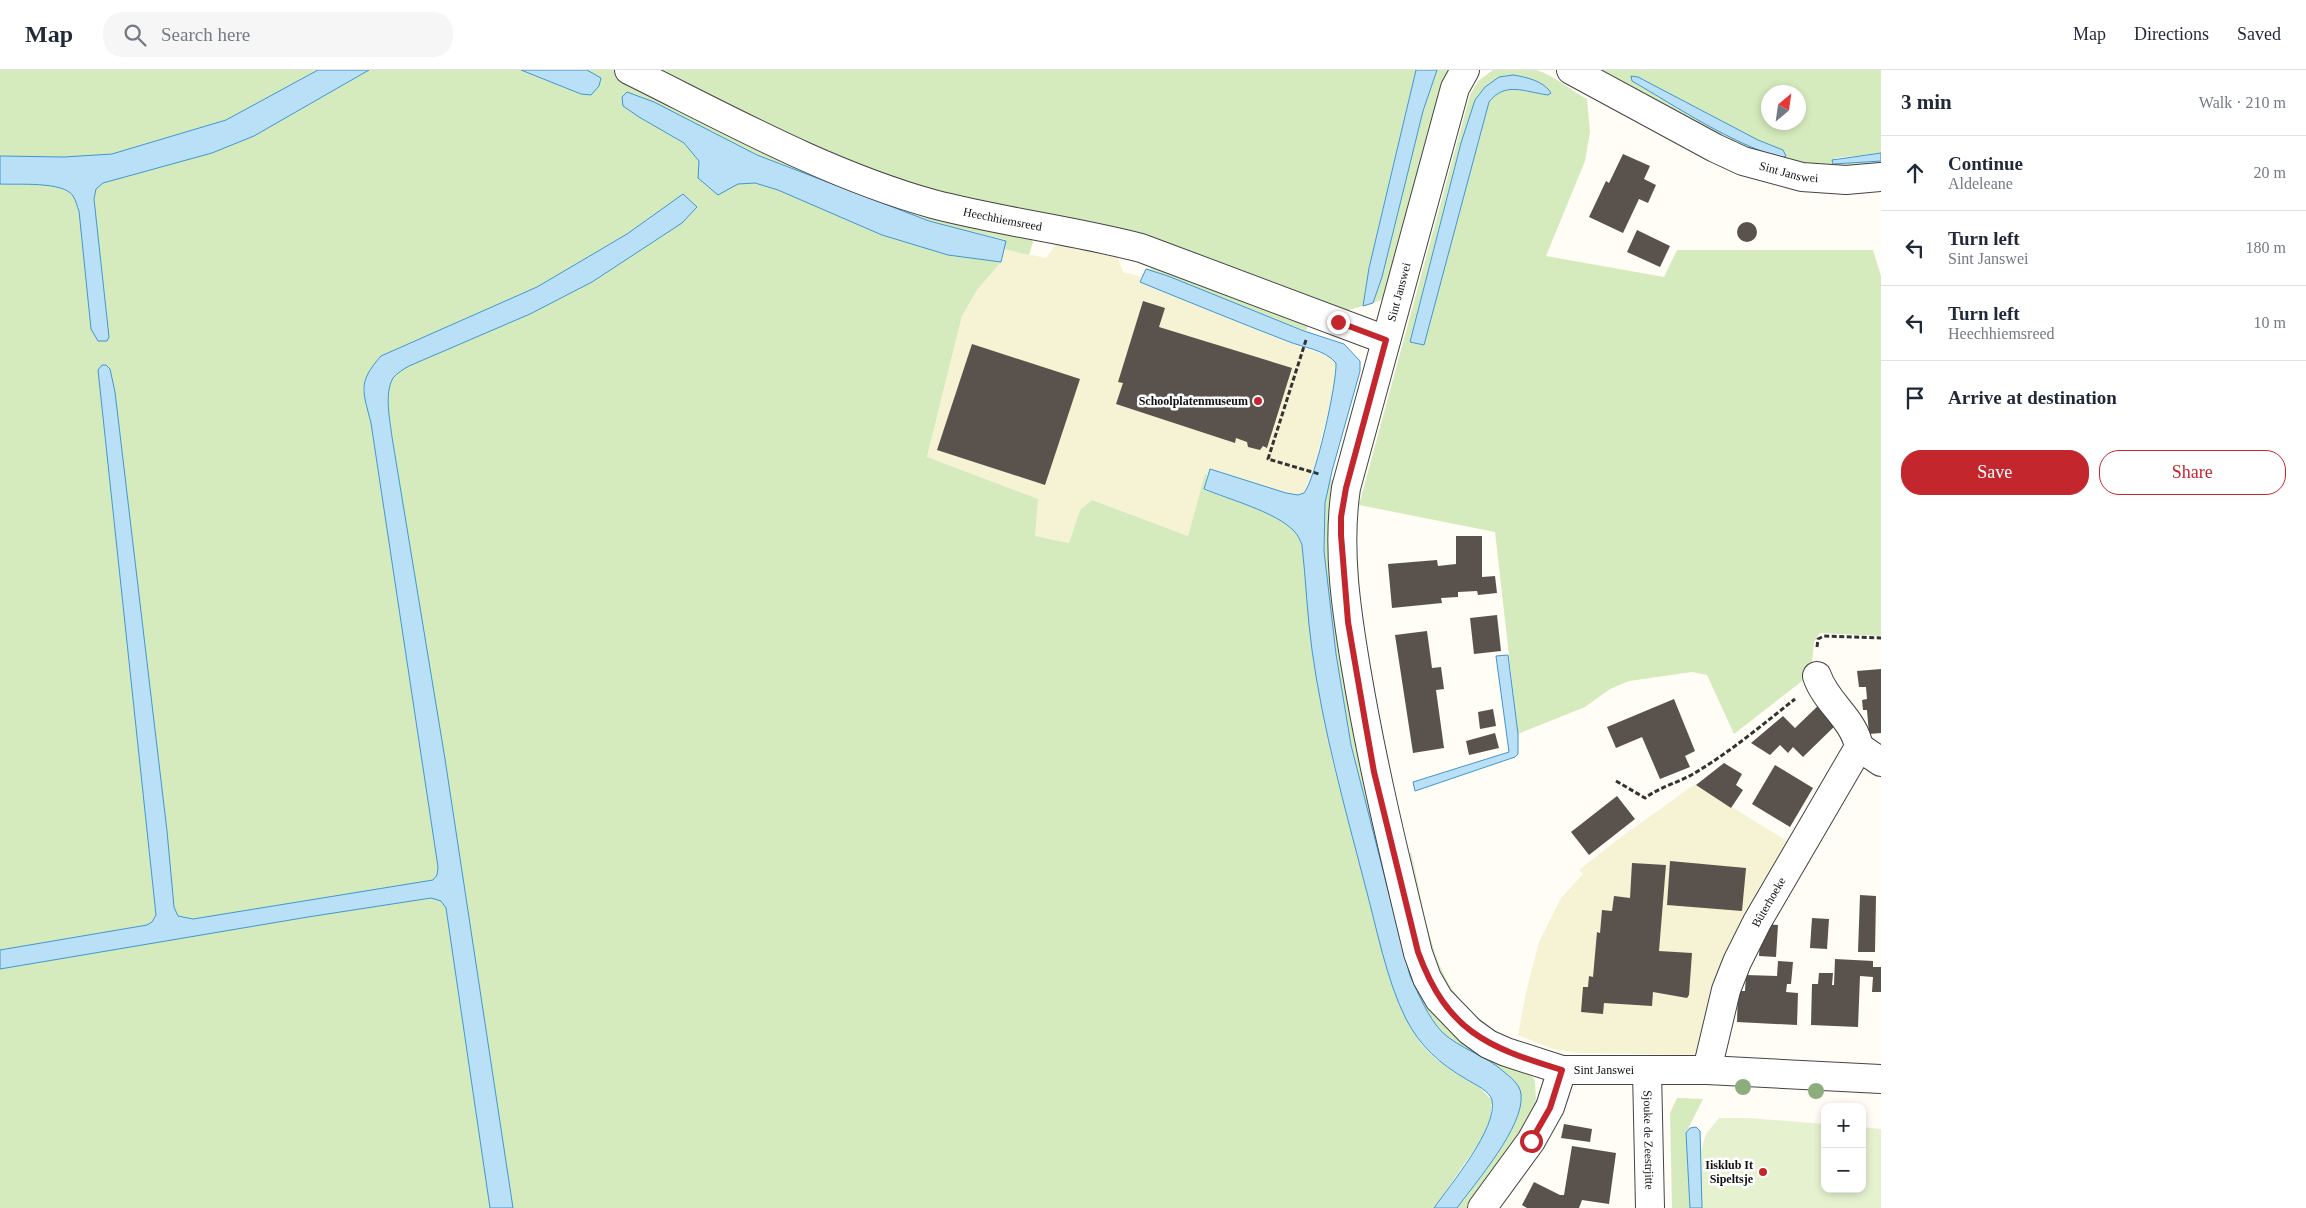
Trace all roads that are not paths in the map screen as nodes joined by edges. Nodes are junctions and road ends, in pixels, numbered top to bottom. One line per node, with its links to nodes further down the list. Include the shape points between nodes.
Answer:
1 (629, 70): 5 (street, Heechhiemsreed, via 783,148 885,189 959,210 1141,248)
2 (1465, 70): 5 (street, Sint Janswei, via 1455,88)
3 (1570, 70): 4 (street, Sint Janswei, via 1743,161 1802,177 1846,180)
4 (1881, 177)
5 (1386, 340): 8 (street, Sint Janswei, via 1346,488 1341,535 1348,622 1387,828 1418,952 1439,999 1470,1031 1488,1044)
6 (1817, 676): 7 (street, Bûterhoeke, via 1822,688)
7 (1870, 755): 9 (street, Bûterhoeke, via 1757,922 1726,990)
8 (1562, 1070): 10 (street, Sint Janswei); 12 (street, via 1550,1108 1531,1141)
9 (1707, 1070): 10 (street, Sint Janswei); 11 (street, Sint Janswei)
10 (1647, 1071): 13 (street, Sjouke de Zeestrjitte)
11 (1881, 1079)
12 (1482, 1208)
13 (1650, 1208)

